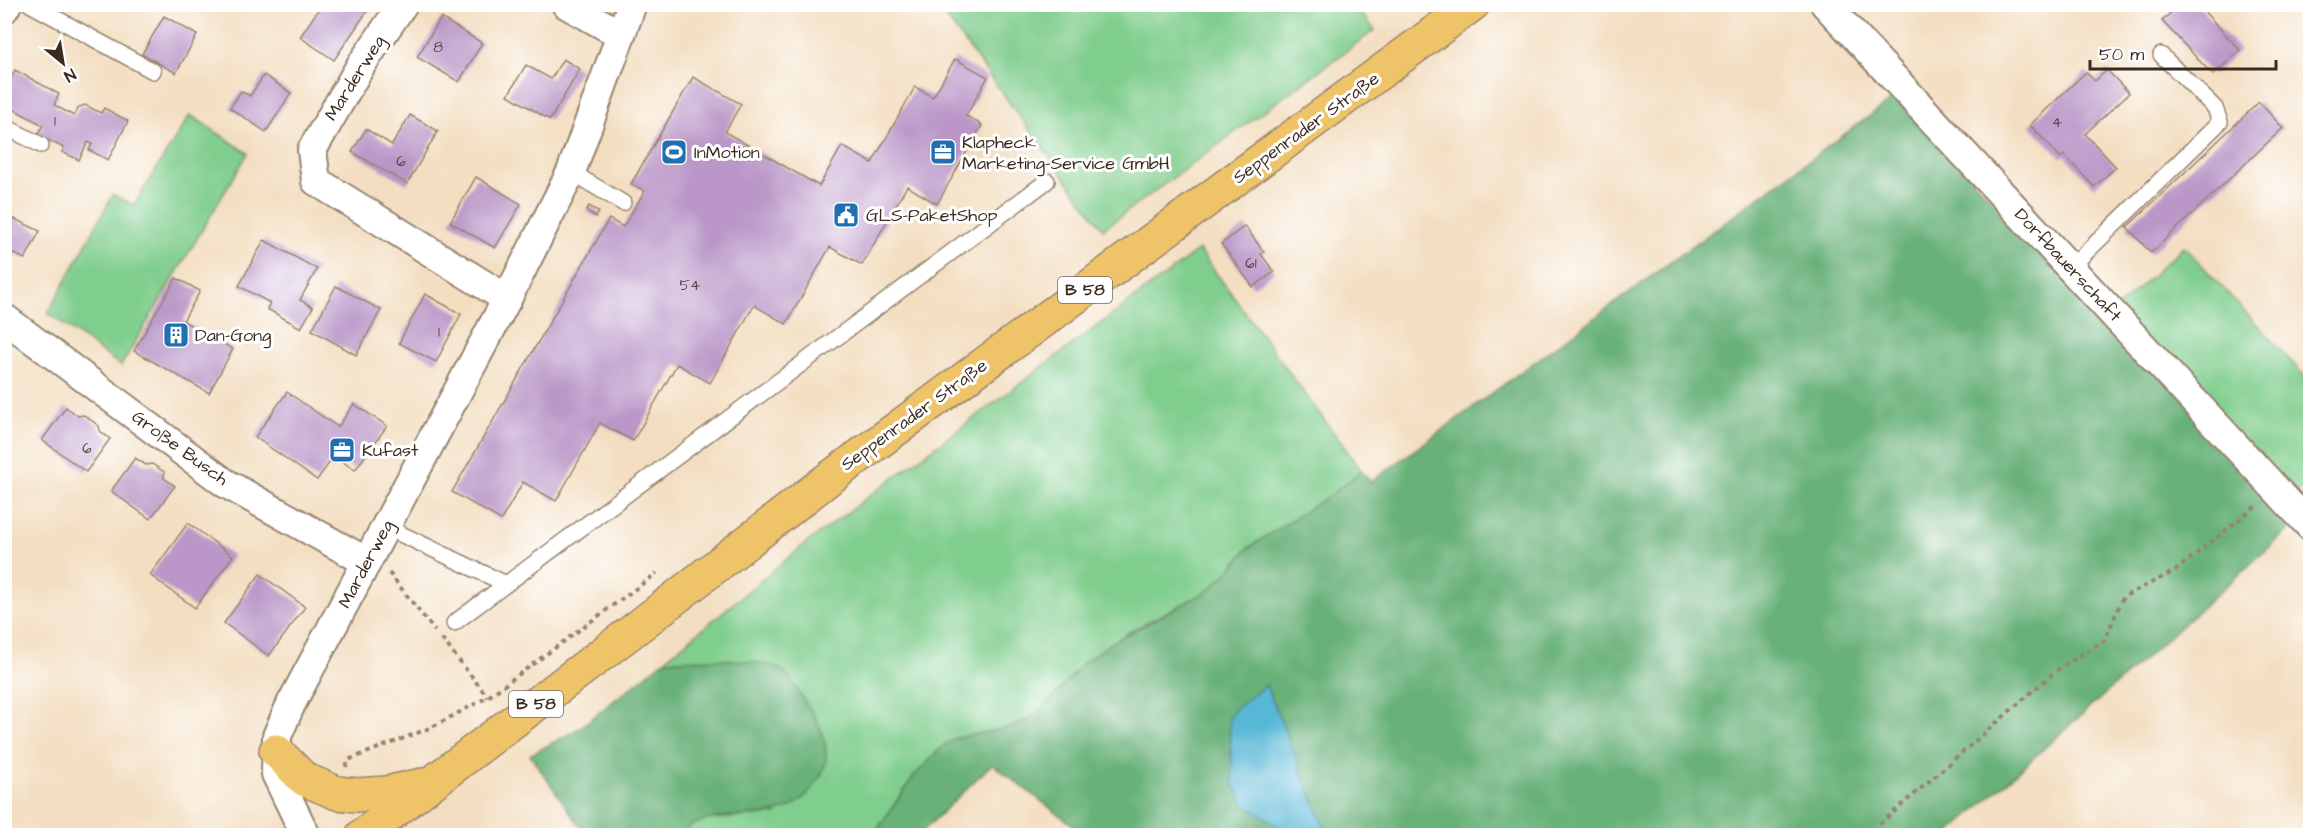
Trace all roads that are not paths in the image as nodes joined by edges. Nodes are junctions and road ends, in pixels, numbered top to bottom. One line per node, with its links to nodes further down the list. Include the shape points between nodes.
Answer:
1 (7, 4): 8 (street)
2 (30, 4): 11 (lane)
3 (403, 4): 18 (street, Marderweg, via 361,65 312,150 316,181)
4 (566, 4): 9 (street)
5 (632, 4): 9 (street, Marderweg)
6 (1473, 4): 26 (main road, Seppenrader Straße / B 58, via 826,480)
7 (1825, 4): 17 (street, Dorfbauerschaft)
8 (4, 9)
9 (620, 34): 14 (street, Marderweg)
10 (2161, 55): 17 (lane, via 2215,108 2220,122)
11 (153, 71)
12 (4, 126): 13 (lane)
13 (41, 146)
14 (571, 172): 16 (lane); 18 (street, Marderweg)
15 (1047, 181): 23 (lane)
16 (623, 203)
17 (2070, 268): 20 (street, Dorfbauerschaft)
18 (507, 299): 21 (street, Marderweg)
19 (4, 318): 22 (street, Große Busch, via 225,483)
20 (2310, 526)
21 (386, 527): 22 (street, Marderweg); 23 (lane)
22 (367, 562): 25 (street, Marderweg, via 291,704 277,736)
23 (506, 584): 24 (lane)
24 (454, 623)
25 (276, 751): 26 (main road, via 304,779 337,793 386,793); 27 (street, Marderweg, via 276,774)
26 (432, 782): 28 (main road, Seppenrader Straße / B 58)
27 (306, 836)
28 (362, 836)

